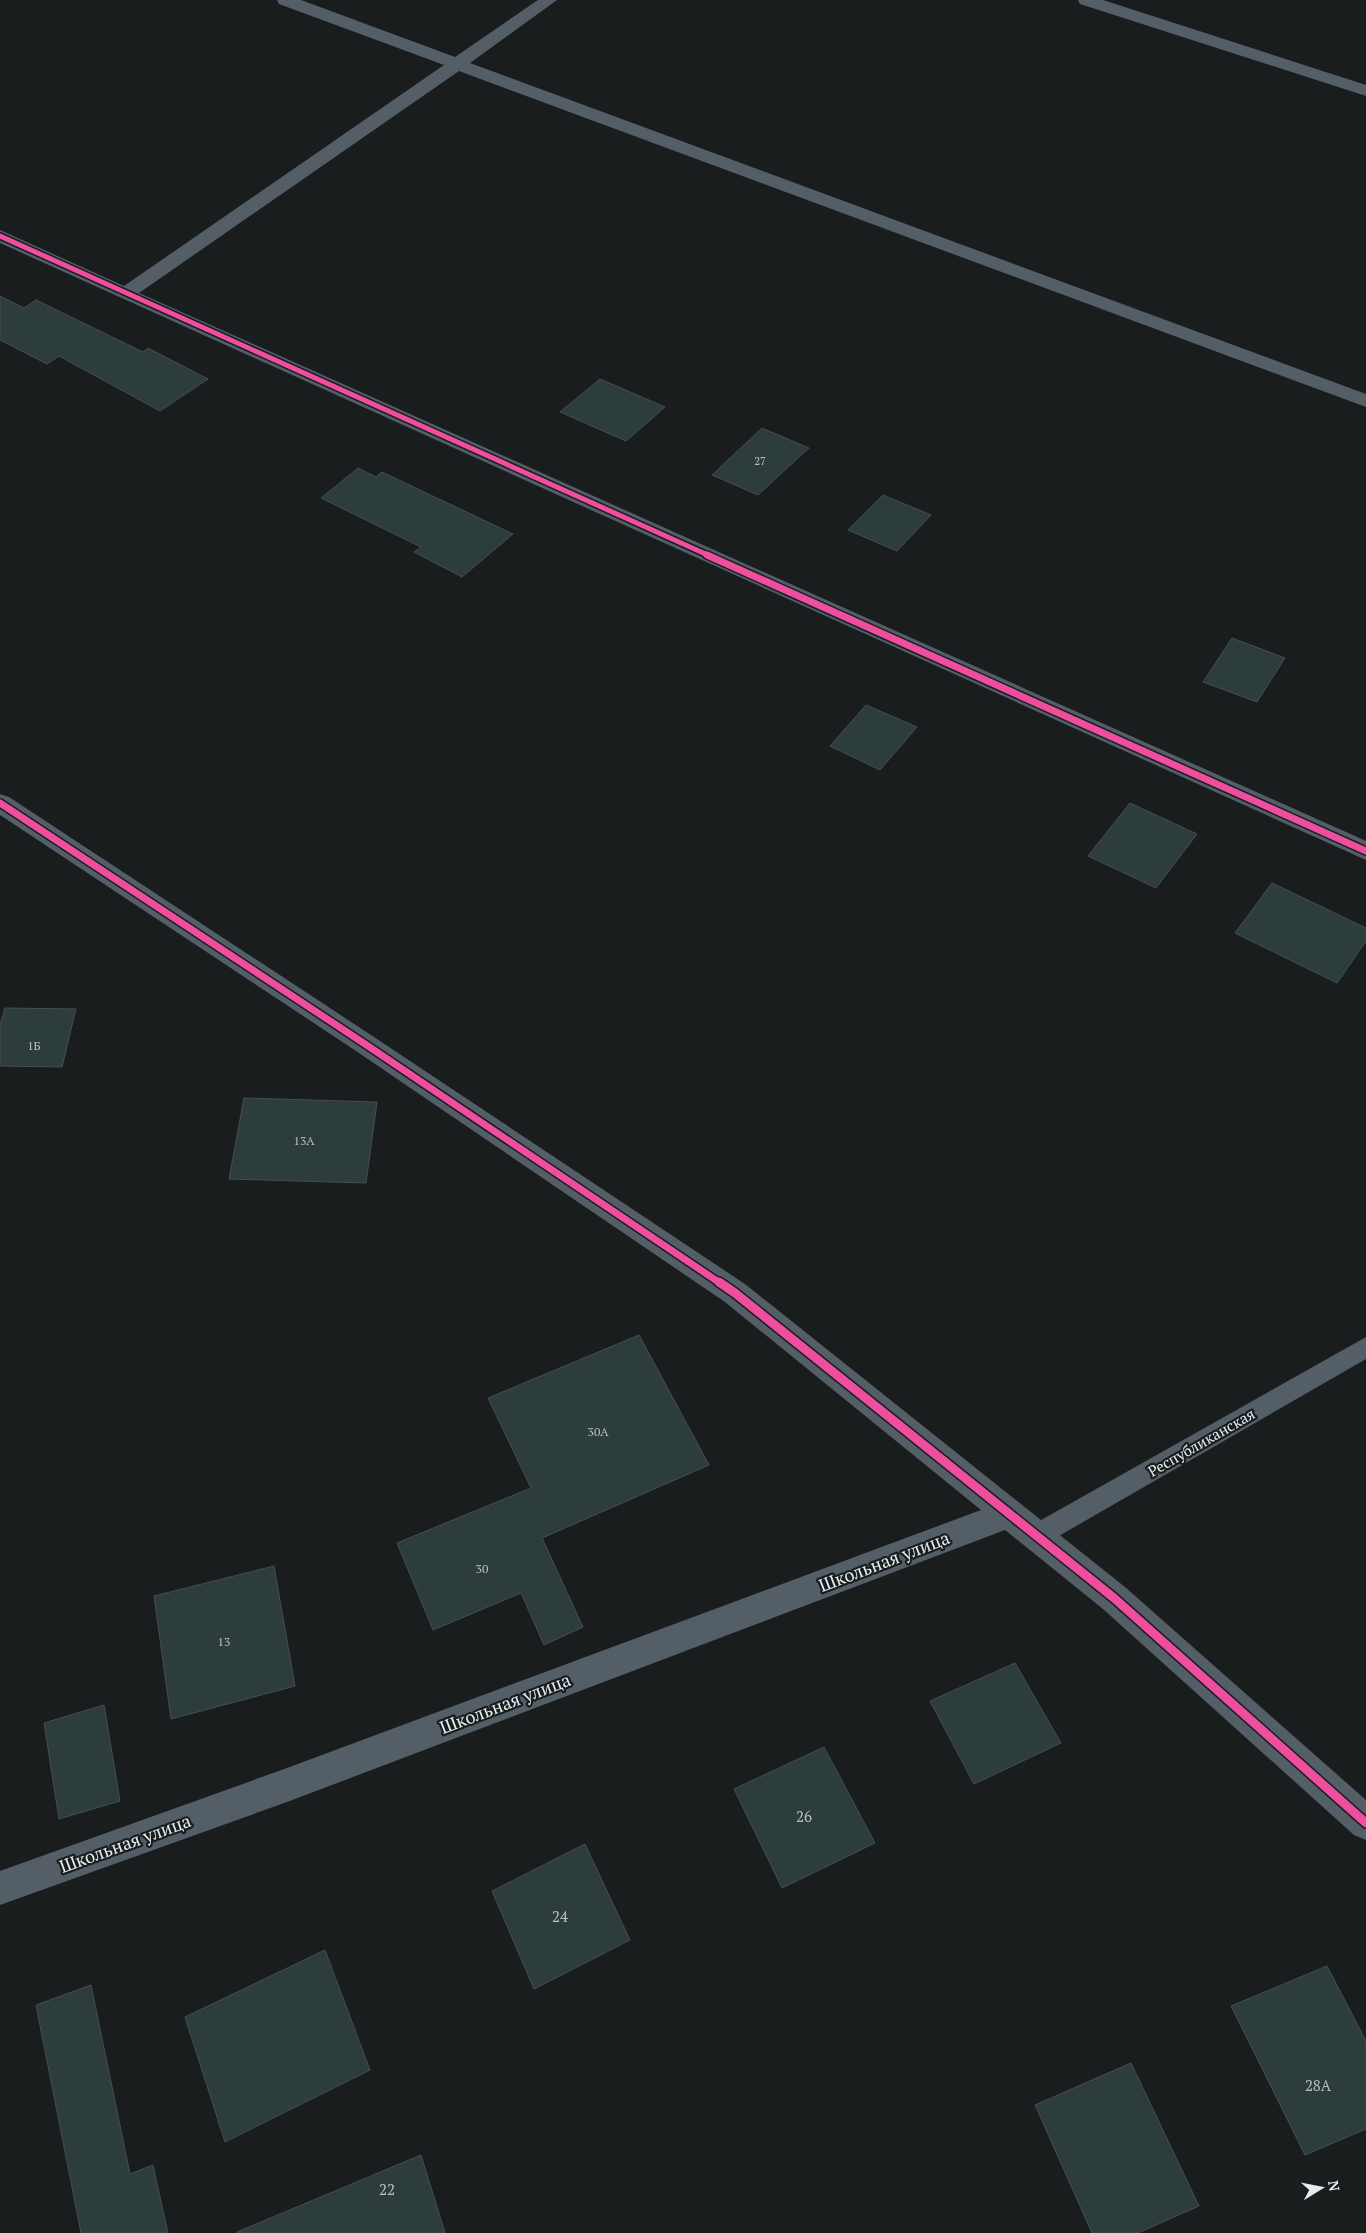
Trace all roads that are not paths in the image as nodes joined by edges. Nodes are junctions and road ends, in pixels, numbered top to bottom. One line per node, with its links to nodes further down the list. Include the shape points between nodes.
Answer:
1 (285, 0): 4 (street)
2 (549, 0): 4 (street)
3 (1086, 0): 5 (street)
4 (457, 64): 7 (street); 8 (street)
5 (1366, 91)
6 (0, 236): 7 (street)
7 (125, 294): 10 (street)
8 (1366, 401)
9 (0, 803): 12 (street, via 735,1293)
10 (1366, 851)
11 (1366, 1348): 13 (lane, Республиканская)
12 (1009, 1514): 13 (street); 15 (street, Школьная улица, via 286,1785)
13 (1036, 1536): 14 (street, via 1114,1598)
14 (1366, 1823)
15 (0, 1888)

